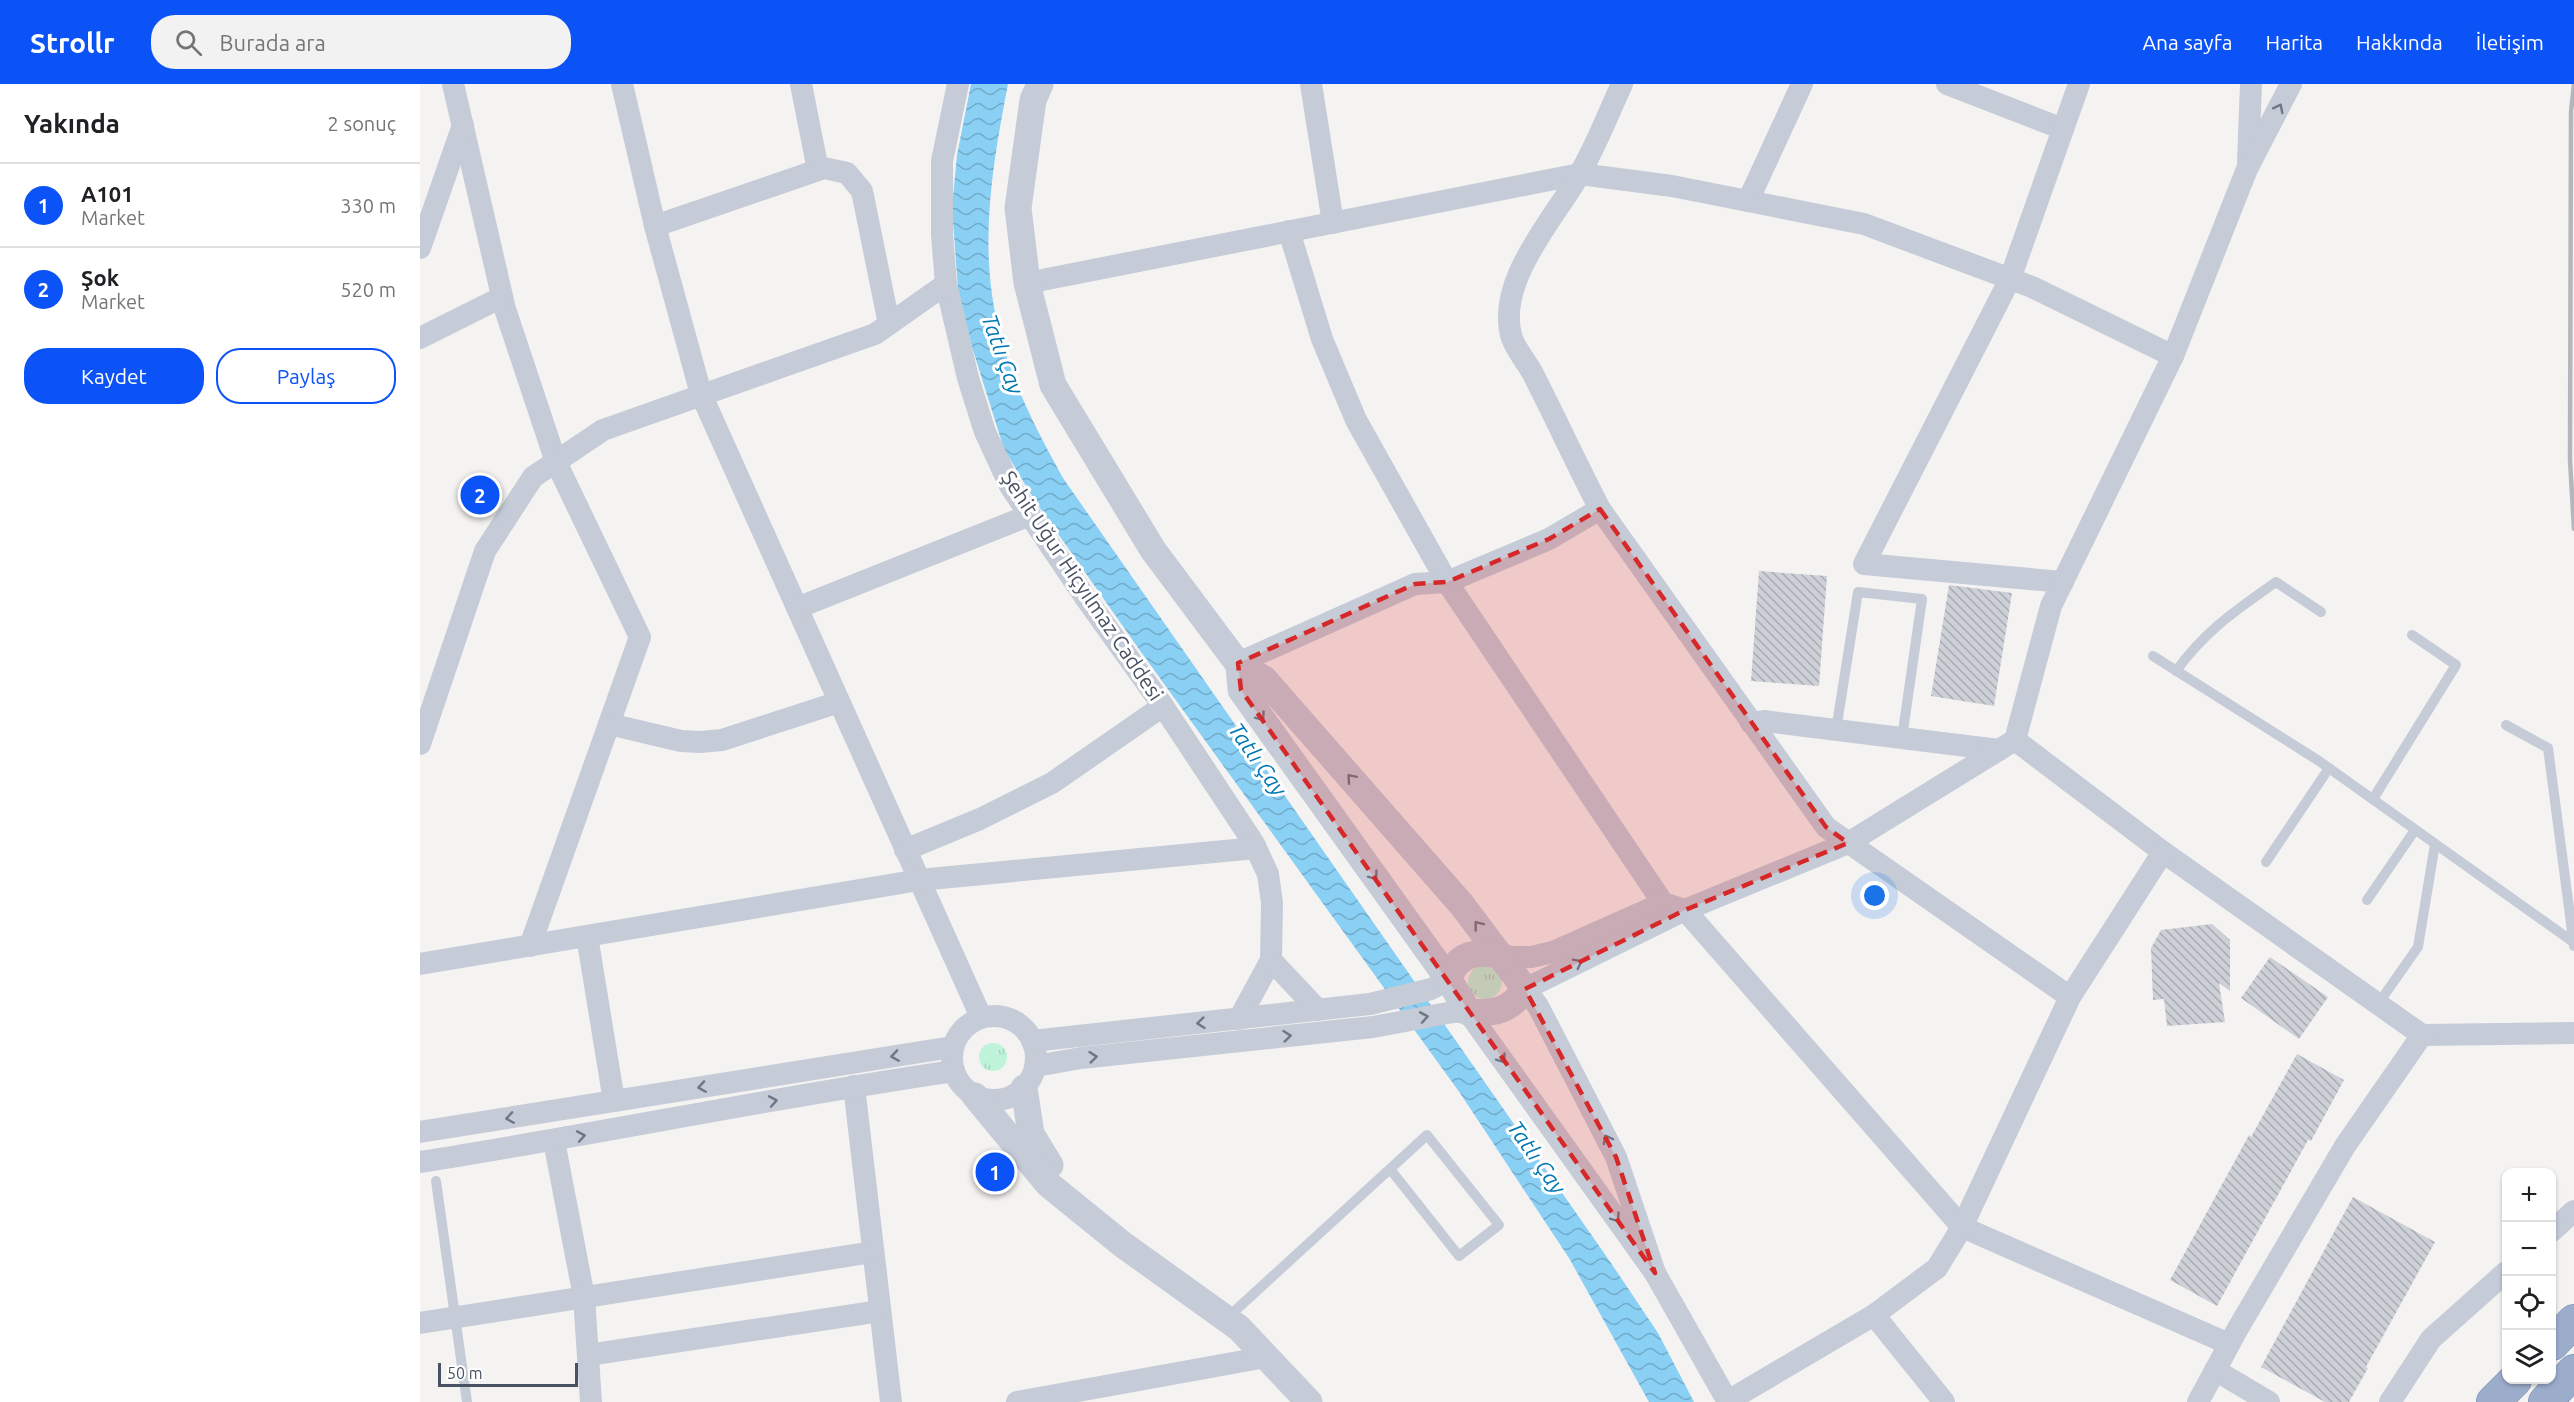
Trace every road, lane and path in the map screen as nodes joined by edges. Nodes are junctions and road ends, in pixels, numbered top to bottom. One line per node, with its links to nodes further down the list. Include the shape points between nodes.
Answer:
1 (453, 84): 13 (street)
2 (622, 84): 20 (street)
3 (801, 84): 16 (street)
4 (958, 84): 25 (street, Şehit Uğur Hiçyılmaz Caddesi, via 942,162)
5 (1040, 84): 24 (street, via 1033,100 1018,208)
6 (1311, 84): 19 (street)
7 (1622, 84): 17 (street)
8 (1803, 84): 18 (street)
9 (1947, 84): 14 (street)
10 (2079, 84): 14 (street)
11 (2251, 84): 15 (street)
12 (2291, 84): 15 (street, one-way to 12)
13 (463, 125): 22 (street); 26 (street)
14 (2063, 129): 23 (street)
15 (2247, 169): 29 (street)
16 (818, 170): 20 (street); 27 (street, via 846,172 862,191)
17 (1580, 174): 18 (street); 19 (street); 32 (street, via 1523,264 1511,299 1509,320 1511,336)
18 (1748, 201): 23 (street, via 1864,224)
19 (1333, 223): 21 (street)
20 (655, 226): 30 (street)
21 (1289, 231): 24 (street); 34 (street, via 1322,339 1356,420)
22 (420, 248)
23 (2010, 279): 29 (street); 35 (street, via 1864,564)
24 (1027, 283): 40 (street, via 1053,385 1152,550)
25 (946, 284): 27 (street); 33 (street, Şehit Uğur Hiçyılmaz Caddesi, via 968,378 986,432 1010,486)
26 (502, 297): 28 (street); 31 (street)
27 (889, 324): 30 (street, via 875,334)
28 (420, 338)
29 (2173, 356): 35 (street)
30 (701, 394): 31 (street, via 603,430); 36 (street)
31 (556, 462): 44 (street, via 533,477 485,551); 46 (street, via 640,636)
32 (1600, 509): 34 (street, via 1549,539); 45 (street)
33 (1030, 515): 36 (street); 43 (street, Şehit Uğur Hiçyılmaz Caddesi)
34 (1447, 582): 40 (street, via 1415,584); 63 (street)
35 (2063, 582): 51 (street, via 2051,606)
36 (797, 608): 42 (street)
37 (2321, 612): 41 (lane, via 2276,582 2222,620 2194,646)
38 (2412, 635): 53 (lane, via 2456,665)
39 (2153, 656): 41 (lane)
40 (1239, 664): 68 (street, one-way to 40, via 1264,679); 71 (street, one-way to 71, via 1241,690)
41 (2176, 671): 52 (lane)
42 (839, 702): 46 (street, via 722,740 681,741); 58 (street)
43 (1163, 706): 57 (street, Şehit Uğur Hiçyılmaz Caddesi); 58 (street, via 1052,783)
44 (425, 711): 50 (street)
45 (1751, 723): 48 (street, via 1764,720); 55 (street, via 1826,827)
46 (609, 724): 67 (street)
47 (2506, 725): 66 (lane, via 2548,748)
48 (1836, 730): 49 (street); 49 (lane, via 1858,592 1922,598)
49 (1902, 738): 51 (street)
50 (420, 744)
51 (2007, 746): 55 (street); 59 (street)
52 (2329, 768): 53 (lane); 60 (lane)
53 (2373, 799): 54 (lane)
54 (2415, 830): 56 (lane); 62 (lane)
55 (1848, 843): 64 (street); 73 (street)
56 (2435, 844): 66 (lane); 74 (lane, via 2418,947)
57 (1256, 849): 61 (street); 69 (street, Şehit Uğur Hiçyılmaz Caddesi, via 1270,884)
58 (905, 850): 61 (street)
59 (2163, 852): 73 (street); 74 (street)
60 (2266, 862)
61 (919, 880): 65 (street); 77 (street)
62 (2367, 900)
63 (1663, 903): 64 (street); 68 (street, via 1553,952)
64 (1685, 910): 72 (street, one-way to 64); 94 (street)
65 (587, 936): 67 (street); 87 (street)
66 (2574, 944)
67 (530, 946): 70 (street)
68 (1504, 957): 71 (street, via 1478,953 1462,959); 72 (street)
69 (1271, 960): 75 (street); 78 (street)
70 (420, 964)
71 (1442, 983): 75 (street, via 1384,1001); 76 (street)
72 (1526, 989): 76 (street, via 1499,1012); 98 (street, one-way to 72, via 1616,1157)
73 (2070, 997): 94 (street)
74 (2378, 1004): 80 (street)
75 (1318, 1010): 78 (street)
76 (1461, 1012): 84 (street, one-way to 76); 98 (street, one-way to 98)
77 (981, 1017): 81 (street, via 1010,1018 1022,1026); 82 (street, via 968,1023)
78 (1239, 1018): 81 (street, one-way to 81)
79 (2574, 1033): 80 (street)
80 (2422, 1035): 108 (street, via 2344,1146)
81 (1032, 1041): 84 (street, via 1036,1051)
82 (952, 1047): 83 (street); 87 (street, one-way to 87)
83 (954, 1071): 85 (street); 86 (street, via 963,1087)
84 (1030, 1077): 86 (street, via 1013,1095 1002,1100); 96 (street, via 1031,1134 1052,1167)
85 (854, 1086): 89 (street, one-way to 85); 97 (street)
86 (975, 1096): 96 (street, via 1048,1184)
87 (614, 1101): 88 (street, one-way to 88)
88 (420, 1132)
89 (554, 1141): 90 (street); 100 (street)
90 (420, 1162)
91 (1390, 1169): 91 (lane, via 1459,1256 1499,1225 1427,1135); 104 (lane)
92 (436, 1181): 103 (lane)
93 (2574, 1211): 95 (street)
94 (1962, 1227): 102 (street, via 1937,1268); 108 (street)
95 (2556, 1228)
96 (1122, 1244): 104 (street)
97 (873, 1252): 100 (street); 101 (street)
98 (1655, 1273): 119 (street)
99 (2502, 1276): 123 (street, via 2432,1339)
100 (584, 1297): 103 (street); 109 (street)
101 (880, 1311): 109 (street); 116 (street)
102 (1874, 1315): 119 (street); 120 (street)
103 (455, 1317): 106 (street); 114 (lane)
104 (1226, 1319): 110 (street)
105 (2574, 1321): 107 (highway)
106 (420, 1323)
107 (2556, 1340)
108 (2229, 1344): 111 (street)
109 (588, 1355): 115 (street)
110 (1266, 1358): 117 (street); 118 (street)
111 (2215, 1370): 121 (street); 122 (street)
112 (2574, 1371): 125 (highway)
113 (2511, 1384): 124 (highway)
114 (467, 1402)
115 (591, 1402)
116 (891, 1402)
117 (1017, 1402)
118 (1309, 1402)
119 (1728, 1402)
120 (1944, 1402)
121 (2198, 1402)
122 (2269, 1402)
123 (2391, 1402)
124 (2493, 1402)
125 (2545, 1402)

